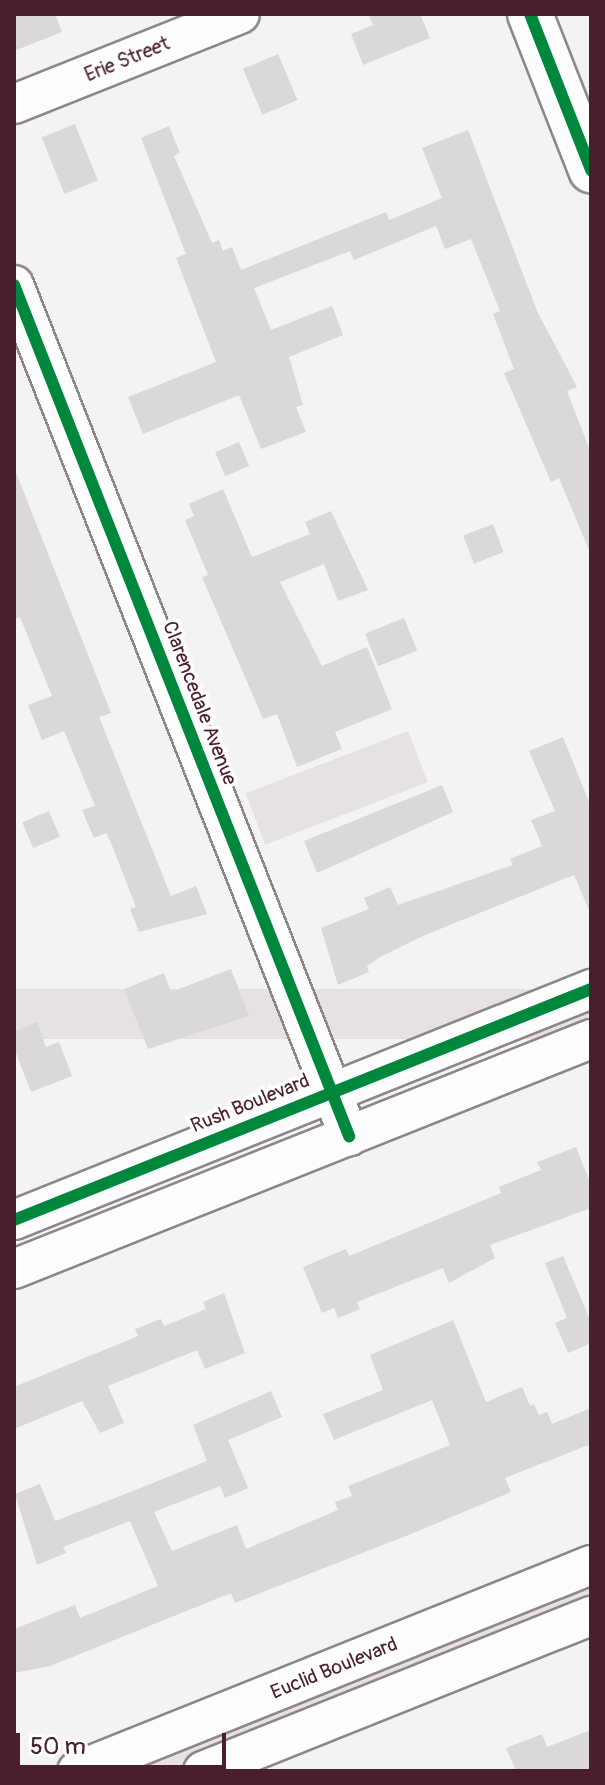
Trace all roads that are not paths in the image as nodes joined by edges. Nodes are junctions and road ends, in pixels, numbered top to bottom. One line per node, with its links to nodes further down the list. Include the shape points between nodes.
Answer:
1 (240, 14): 3 (street, Erie Street)
2 (530, 14): 4 (main road)
3 (14, 104)
4 (591, 170)
5 (14, 285): 8 (street, Clarencedale Avenue)
6 (591, 989): 8 (street, Rush Boulevard)
7 (591, 1039): 9 (street)
8 (332, 1092): 9 (street, Clarencedale Avenue); 10 (street, Rush Boulevard)
9 (349, 1136): 11 (street)
10 (14, 1220)
11 (14, 1269)
12 (591, 1565): 13 (street, Euclid Boulevard)
13 (526, 1591): 15 (street); 16 (street, Euclid Boulevard)
14 (591, 1616): 15 (street)
15 (543, 1635): 17 (street)
16 (77, 1771)
17 (203, 1771)

